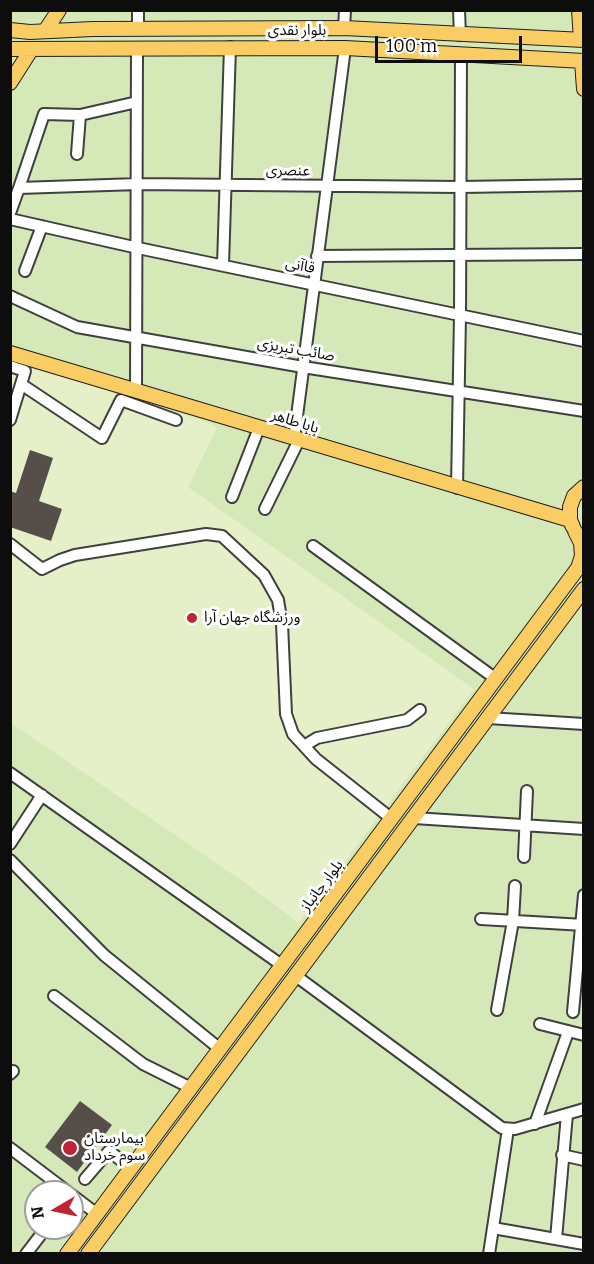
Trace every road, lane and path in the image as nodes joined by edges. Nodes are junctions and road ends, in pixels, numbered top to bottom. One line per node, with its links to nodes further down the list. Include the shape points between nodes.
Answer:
1 (59, 10): 10 (main road)
2 (138, 10): 7 (street)
3 (345, 10): 6 (street)
4 (459, 10): 11 (street)
5 (579, 10): 12 (main road)
6 (344, 28): 8 (main road, بلوار نقدی); 11 (main road, بلوار نقدی)
7 (138, 29): 8 (main road, بلوار نقدی); 10 (main road, بلوار نقدی)
8 (189, 29): 14 (main road)
9 (10, 30): 10 (main road, بلوار نقدی)
10 (45, 31)
11 (460, 35): 12 (main road, بلوار نقدی)
12 (582, 40)
13 (230, 47): 14 (main road, بلوار نقدی); 15 (main road, بلوار نقدی); 28 (street)
14 (188, 48): 17 (main road, بلوار نقدی)
15 (345, 48): 19 (main road, بلوار نقدی); 30 (street)
16 (10, 49): 18 (main road, بلوار نقدی)
17 (137, 49): 18 (main road, بلوار نقدی); 24 (street)
18 (32, 50): 22 (main road)
19 (462, 55): 20 (main road, بلوار نقدی); 31 (street)
20 (583, 61): 23 (main road)
21 (10, 64): 22 (main road)
22 (10, 83)
23 (584, 89)
24 (137, 102): 25 (street); 27 (street)
25 (80, 115): 26 (street); 32 (street, via 44,114)
26 (77, 154)
27 (138, 184): 28 (street, عنصری); 32 (street, عنصری); 36 (street)
28 (226, 185): 30 (street, عنصری); 40 (street)
29 (584, 185): 31 (street, عنصری)
30 (326, 186): 31 (street, عنصری); 39 (street)
31 (461, 187): 37 (street)
32 (19, 188): 33 (street)
33 (10, 213)
34 (10, 219): 35 (street, قاآنی)
35 (42, 226): 36 (street, قاآنی); 41 (street)
36 (138, 248): 40 (street, قاآنی); 45 (street)
37 (460, 254): 38 (street); 39 (street); 44 (street)
38 (584, 254)
39 (317, 256): 42 (street)
40 (223, 266): 42 (street, قاآنی)
41 (25, 271)
42 (313, 284): 44 (street, قاآنی); 49 (street)
43 (10, 296): 45 (street, صائب تبریزی, via 77,327)
44 (460, 315): 46 (street, قاآنی); 52 (street)
45 (137, 338): 49 (street, صائب تبریزی); 51 (street)
46 (584, 341)
47 (10, 353): 51 (main road, بابا طاهر)
48 (10, 366): 50 (street, via 25,371)
49 (303, 367): 52 (street, صائب تبریزی); 57 (street)
50 (21, 384): 54 (street); 55 (street, via 102,438 121,400)
51 (136, 391): 56 (main road, بابا طاهر)
52 (459, 392): 53 (street, صائب تبریزی); 59 (street)
53 (584, 411)
54 (10, 420)
55 (176, 420)
56 (259, 428): 57 (main road, بابا طاهر); 60 (street)
57 (297, 439): 59 (main road, بابا طاهر); 61 (street)
58 (584, 487): 62 (main road, via 574,496 570,507)
59 (457, 488): 62 (main road, بابا طاهر)
60 (232, 496)
61 (265, 509)
62 (576, 530): 66 (main road, بلوار جانباز, via 582,556 578,568)
63 (10, 544): 70 (street, via 42,569 75,555 207,534 222,536 264,575 278,600 286,714 293,734)
64 (313, 546): 66 (street)
65 (584, 589): 68 (main road)
66 (496, 679): 75 (main road, بلوار جانباز)
67 (420, 710): 70 (street, via 407,720 317,738)
68 (488, 718): 69 (street); 74 (main road)
69 (584, 724)
70 (304, 746): 75 (street)
71 (10, 773): 73 (street)
72 (527, 791): 76 (street)
73 (42, 795): 78 (street); 86 (street)
74 (414, 818): 76 (street); 87 (main road)
75 (392, 819): 86 (main road, بلوار جانباز)
76 (526, 825): 77 (street); 79 (street)
77 (584, 829)
78 (10, 844)
79 (524, 857)
80 (10, 860): 94 (street, via 104,955)
81 (515, 886): 84 (street)
82 (584, 895): 85 (street)
83 (482, 919): 84 (street)
84 (513, 921): 85 (street); 89 (street)
85 (582, 925): 90 (street)
86 (283, 966): 87 (main road); 94 (main road, بلوار جانباز)
87 (296, 976): 99 (street); 114 (main road)
88 (54, 996): 95 (street, via 143,1064)
89 (497, 1010)
90 (573, 1012)
91 (540, 1024): 92 (street)
92 (568, 1032): 93 (street); 98 (street)
93 (584, 1035)
94 (220, 1049): 95 (main road, بلوار جانباز)
95 (191, 1088): 103 (main road, بلوار جانباز)
96 (584, 1109): 97 (street)
97 (567, 1114): 98 (street); 101 (street)
98 (535, 1124): 99 (street)
99 (508, 1129): 108 (street)
100 (10, 1148): 105 (street)
101 (562, 1155): 102 (street); 109 (street)
102 (584, 1161)
103 (131, 1168): 104 (street, via 109,1151); 107 (main road, بلوار جانباز)
104 (85, 1179)
105 (53, 1180)
106 (84, 1204): 107 (street)
107 (96, 1214): 113 (main road, بلوار جانباز)
108 (493, 1227): 109 (street); 115 (street)
109 (556, 1239): 111 (street)
110 (37, 1240): 112 (street)
111 (584, 1244)
112 (26, 1254)
113 (66, 1254)
114 (88, 1254)
115 (489, 1254)

